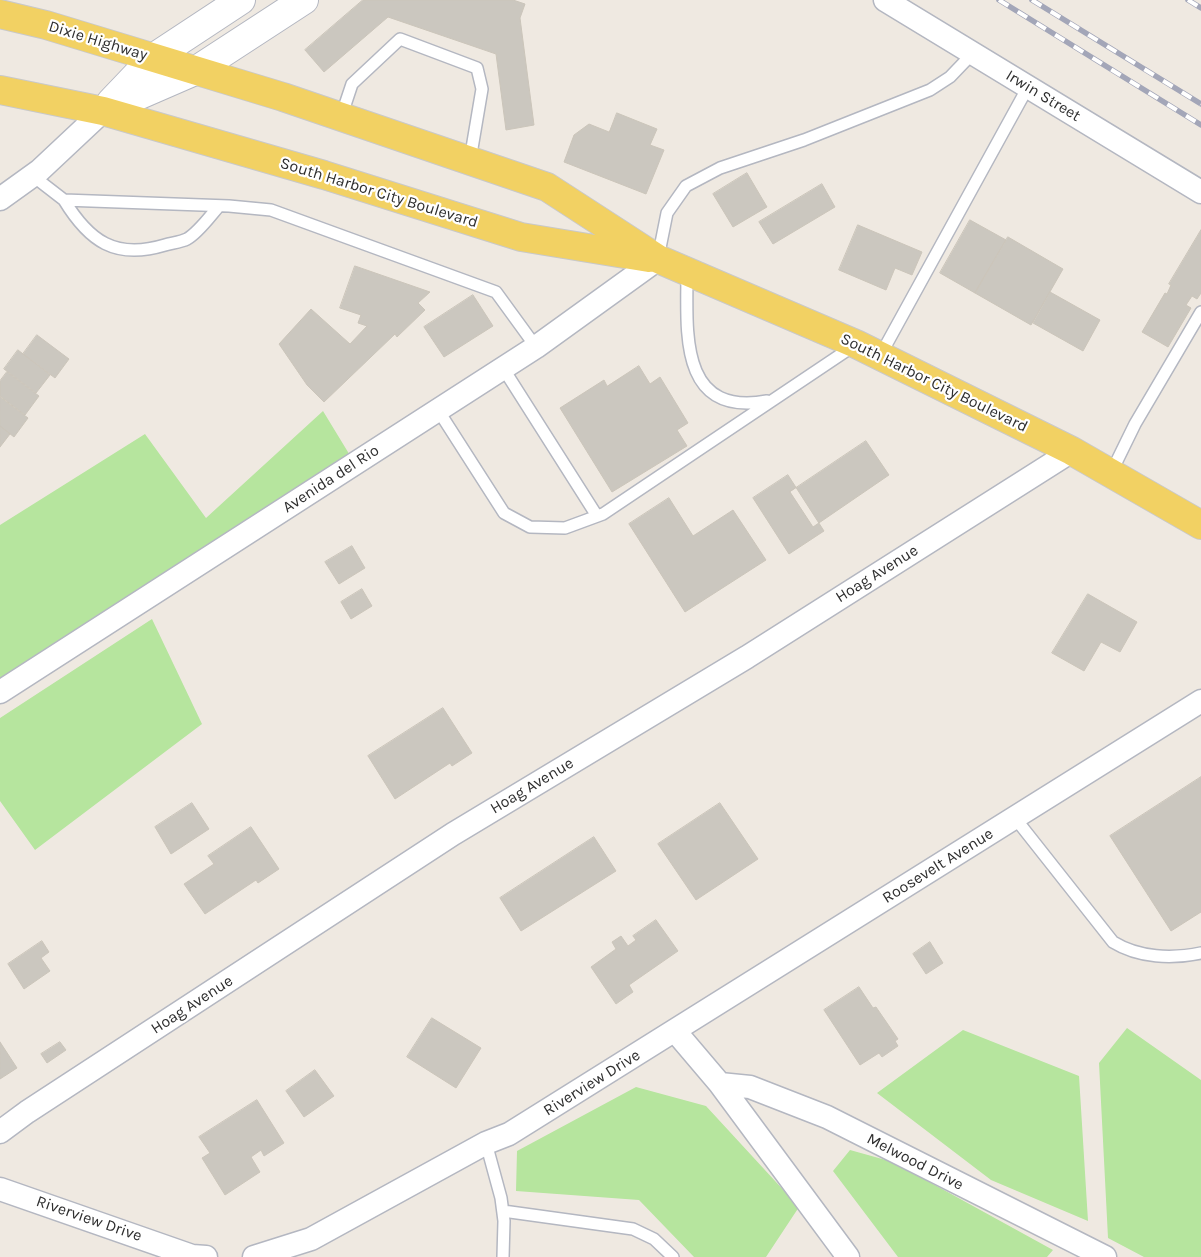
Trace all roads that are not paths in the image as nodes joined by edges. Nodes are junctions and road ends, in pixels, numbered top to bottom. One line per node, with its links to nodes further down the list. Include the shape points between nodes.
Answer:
1 (241, 0): 6 (street)
2 (304, 0): 7 (street)
3 (885, 0): 5 (street, Irwin Street)
4 (0, 14): 6 (main road, Dixie Highway)
5 (973, 53): 8 (street, Irwin Street); 18 (lane, via 930,90 804,140 720,168 686,186 667,213)
6 (153, 58): 7 (main road, Dixie Highway); 10 (street)
7 (195, 71): 10 (street); 11 (main road, South Harbor City Boulevard)
8 (1028, 87): 14 (street, Irwin Street); 23 (lane)
9 (0, 90): 10 (main road)
10 (103, 111): 13 (street); 18 (main road, South Harbor City Boulevard, via 324,175 521,237)
11 (341, 116): 12 (main road, South Harbor City Boulevard); 12 (lane, via 352,84 400,38 477,68 482,89)
12 (470, 160): 18 (main road, South Harbor City Boulevard, via 547,187)
13 (32, 176): 15 (street); 16 (lane)
14 (1201, 192)
15 (0, 199)
16 (64, 200): 17 (lane); 17 (lane, via 78,224 104,244 127,250 153,249 187,239)
17 (219, 206): 22 (lane, via 271,210 496,292)
18 (658, 259): 19 (main road, South Harbor City Boulevard); 22 (street, Avenida del Rio)
19 (686, 272): 21 (main road, South Harbor City Boulevard); 25 (lane, via 688,344 699,378 706,388 732,401)
20 (1201, 312): 28 (lane, via 1135,424)
21 (856, 344): 23 (main road, South Harbor City Boulevard); 25 (lane)
22 (536, 347): 24 (street, Avenida del Rio)
23 (880, 356): 27 (main road, South Harbor City Boulevard)
24 (503, 368): 26 (street, Avenida del Rio); 29 (lane)
25 (771, 401): 29 (lane)
26 (438, 410): 29 (lane, via 504,514 530,527 565,528); 31 (street, Avenida del Rio)
27 (1072, 451): 28 (main road, South Harbor City Boulevard); 37 (street, Hoag Avenue, via 747,657 453,834)
28 (1111, 473): 30 (main road, South Harbor City Boulevard)
29 (597, 516)
30 (1201, 525)
31 (0, 692)
32 (1201, 701): 33 (street, Roosevelt Avenue)
33 (1016, 818): 34 (lane, via 1113,942 1125,949 1154,956); 35 (street, Roosevelt Avenue)
34 (1201, 953)
35 (676, 1032): 36 (street); 38 (street, Riverview Drive, via 509,1134)
36 (720, 1084): 45 (street); 46 (street, Melwood Drive, via 750,1087 827,1117)
37 (0, 1132)
38 (486, 1143): 40 (lane); 42 (street, Riverview Drive, via 311,1239)
39 (0, 1188): 41 (street, Riverview Drive, via 192,1256)
40 (503, 1210): 43 (lane); 44 (lane, via 633,1229 654,1239)
41 (206, 1257)
42 (254, 1257)
43 (502, 1257)
44 (673, 1257)
45 (848, 1257)
46 (1105, 1257)

